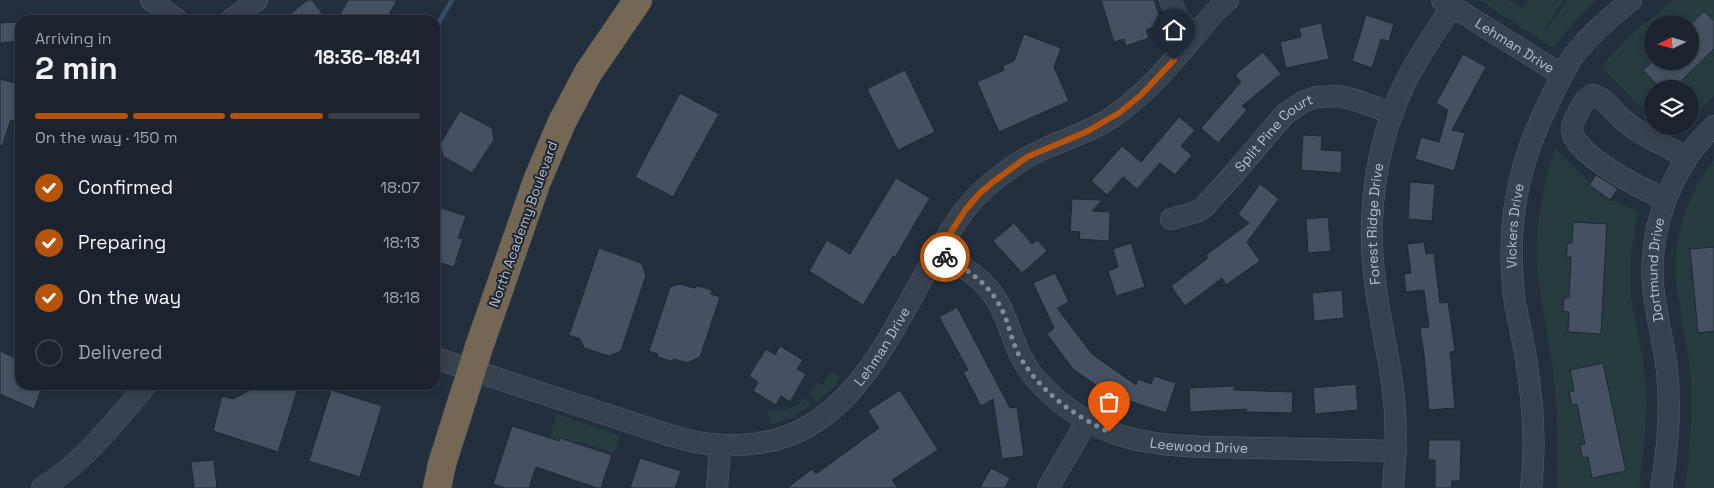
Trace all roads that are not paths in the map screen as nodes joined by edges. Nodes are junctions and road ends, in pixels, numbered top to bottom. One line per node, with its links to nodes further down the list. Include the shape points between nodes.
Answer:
1 (151, 0): 8 (street)
2 (257, 0): 9 (street)
3 (638, 0): 19 (highway, North Academy Boulevard, via 588,73 562,122 508,259)
4 (1170, 0): 10 (street, via 1178,18)
5 (1228, 0): 10 (street, Lehman Drive)
6 (1632, 0): 11 (street, Vickers Drive, via 1590,39)
7 (1447, 3): 11 (street, Lehman Drive); 12 (street, Forest Ridge Drive)
8 (171, 15)
9 (238, 15)
10 (1195, 34): 17 (street, Lehman Drive, via 1131,104 1092,129 1027,157 986,187)
11 (1562, 76): 29 (street, Vickers Drive, via 1530,142 1512,220 1513,284 1531,408)
12 (1393, 114): 16 (street, Split Pine Court, via 1339,96 1316,97 1303,102 1284,114 1200,210); 23 (street, Forest Ridge Drive, via 1378,170 1372,208 1372,240 1374,274 1393,391)
13 (1714, 126): 14 (street, Dortmund Drive)
14 (1687, 157): 15 (street, Dortmund Drive); 15 (street, via 1638,131 1598,96 1587,98 1576,116 1573,134 1596,159 1629,182)
15 (1666, 199): 30 (street, Dortmund Drive, via 1657,232 1652,274 1668,388 1668,439)
16 (1171, 219)
17 (938, 252): 21 (street, Leewood Drive, via 985,284 996,298 1019,355 1030,371 1057,400); 22 (street, Lehman Drive, via 872,364 832,411 782,439)
18 (440, 360): 19 (street, Lehman Drive)
19 (472, 370): 22 (street, Lehman Drive, via 669,436); 24 (highway, North Academy Boulevard)
20 (142, 390): 25 (street, via 78,461)
21 (1087, 421): 23 (street, Leewood Drive, via 1129,439 1168,446); 27 (street)
22 (720, 446): 26 (street)
23 (1396, 451): 28 (street, Forest Ridge Drive)
24 (437, 480)
25 (42, 488)
26 (717, 488)
27 (1048, 488)
28 (1393, 488)
29 (1531, 488)
30 (1661, 488)

